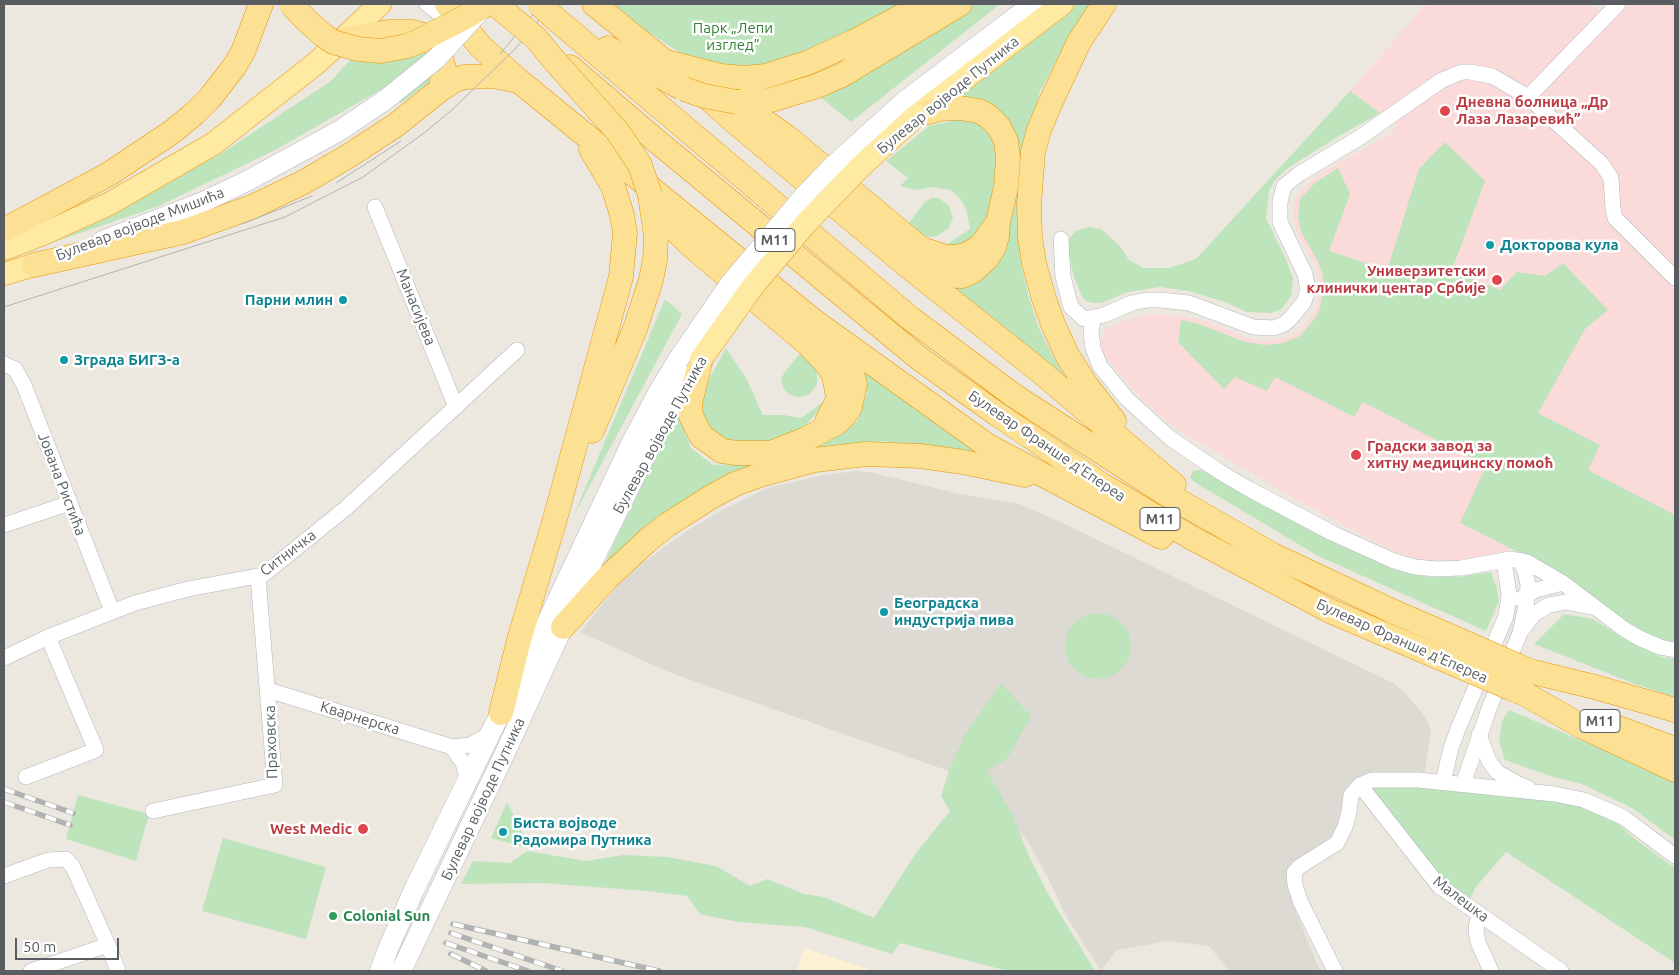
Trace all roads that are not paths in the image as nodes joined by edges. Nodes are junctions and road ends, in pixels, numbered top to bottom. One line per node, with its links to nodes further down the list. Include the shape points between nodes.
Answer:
1 (261, 4): 30 (highway, via 234,68 210,98 172,132 109,174)
2 (292, 4): 6 (highway, bridge, via 334,42 381,51 417,42)
3 (380, 4): 18 (main road, Булевар војводе Мишића)
4 (427, 4): 19 (street)
5 (447, 4): 19 (highway)
6 (486, 4): 34 (main road, Булевар војводе Мишића, bridge, via 436,60 385,100 330,136 203,202)
7 (495, 4): 17 (highway, M11, bridge)
8 (539, 4): 16 (highway, M11, bridge)
9 (594, 4): 20 (highway)
10 (925, 4): 20 (highway, via 807,63 758,77 721,76)
11 (960, 4): 24 (highway, via 842,75 771,100)
12 (1033, 4): 25 (main road, Булевар војводе Путника)
13 (1062, 4): 25 (main road, Булевар војводе Путника)
14 (1104, 4): 43 (highway, via 1079,42 1039,130 1030,180 1030,237 1044,299 1067,355 1086,385)
15 (1618, 4): 23 (street)
16 (558, 20): 24 (highway, bridge, via 684,89); 48 (highway, Булевар Франше д'Епереа / M11, bridge, via 910,318 1013,395 1163,492)
17 (536, 38): 27 (highway, bridge, via 623,139 640,165); 55 (highway, Булевар Франше д'Епереа / M11, bridge, via 937,372 1102,485 1192,538)
18 (342, 40): 22 (highway, via 393,32 423,35 432,41 442,61 444,76); 32 (main road, Булевар војводе Мишића, via 213,144 109,204)
19 (480, 46): 21 (highway)
20 (660, 59): 33 (highway)
21 (520, 82): 22 (highway, via 474,76 453,81); 26 (highway)
22 (441, 89): 34 (highway, via 396,125 350,155 252,207 183,232)
23 (1528, 97): 36 (street, via 1602,164 1611,178 1615,218); 37 (street, via 1492,76 1462,72 1452,75 1288,182 1281,196 1280,222 1306,274 1307,292 1304,302 1284,324 1274,328 1253,327 1173,300 1132,303)
24 (738, 102): 29 (highway, bridge, via 787,137 921,249 946,257 974,252)
25 (911, 109): 29 (highway, via 960,108 979,111 995,122 1006,141 1008,158 1006,187); 40 (main road, Булевар војводе Путника, bridge, via 806,223)
26 (579, 131): 38 (highway); 46 (highway, via 617,195 624,224 625,249 613,309)
27 (650, 195): 38 (highway, bridge, via 663,216 694,248); 46 (highway, via 656,236 648,292 636,329)
28 (375, 207): 42 (street, Манасијева)
29 (998, 222): 33 (highway, via 992,252 962,276 939,275)
30 (4, 230)
31 (1061, 239): 37 (street, via 1063,277 1071,307 1084,318)
32 (4, 249)
33 (904, 264): 43 (highway, via 1041,372)
34 (34, 265): 35 (main road, Булевар војводе Мишића)
35 (4, 274)
36 (1675, 278)
37 (1094, 317): 49 (street, via 1093,348 1100,366 1116,386 1154,425 1220,472 1334,534 1404,564 1443,569)
38 (811, 333): 40 (highway, via 834,376 836,404 826,423 816,433 771,453 722,451 701,436 691,416); 44 (highway, via 988,446)
39 (517, 350): 42 (street, Ситничка)
40 (690, 360): 57 (main road, Булевар војводе Путника); 66 (main road, Булевар војводе Путника, via 658,394 632,442)
41 (4, 364): 45 (street, Јована Ристића, via 20,374)
42 (456, 407): 50 (street, Ситничка, via 346,508)
43 (1145, 460): 48 (highway)
44 (1073, 490): 55 (highway, via 1249,581); 57 (highway, via 1005,470 920,456 866,454 786,467 735,484 667,524 607,578)
45 (70, 503): 47 (street); 54 (street, Јована Ристића)
46 (555, 519): 66 (highway)
47 (4, 525)
48 (1223, 526): 62 (highway, Булевар Франше д'Епереа / M11, bridge, via 1329,583)
49 (1511, 560): 51 (street, via 1534,565); 52 (street, via 1525,571); 56 (street)
50 (258, 577): 54 (street, Ситничка, via 161,596); 63 (street, Праховска)
51 (1563, 584): 52 (street, via 1545,586); 53 (street)
52 (1528, 594): 56 (street, via 1516,602); 58 (street)
53 (1600, 610): 58 (street, via 1579,604 1557,603 1534,614); 60 (street, via 1639,638)
54 (112, 611): 59 (street, Ситничка)
55 (1330, 611): 64 (highway, Булевар Франше д'Епереа / M11, bridge)
56 (1506, 616): 74 (street, via 1458,729)
57 (563, 627): 83 (main road, Булевар војводе Путника)
58 (1520, 633): 69 (street)
59 (48, 637): 61 (street, Ситничка); 73 (street, via 96,750)
60 (1675, 650)
61 (4, 658)
62 (1526, 669): 65 (highway); 67 (highway, Булевар Франше д'Епереа / M11)
63 (268, 690): 70 (street, Кварнерска); 79 (street, Праховска, via 275,785)
64 (1517, 691): 71 (highway, Булевар Франше д'Епереа / M11); 72 (highway, via 1583,727)
65 (1675, 710)
66 (501, 712): 68 (main road, Булевар војводе Путника)
67 (1675, 726)
68 (490, 734): 70 (street, via 470,744); 76 (main road, Булевар војводе Путника)
69 (1479, 735): 75 (street); 78 (street, via 1497,772)
70 (452, 747): 76 (street, via 463,763)
71 (1675, 749)
72 (1675, 770)
73 (26, 777)
74 (1443, 782): 75 (street); 77 (street, via 1372,780)
75 (1463, 784): 78 (street)
76 (466, 785): 87 (main road, Булевар војводе Путника, via 413,892)
77 (1360, 785): 82 (street, Малешка, via 1439,886); 90 (street, via 1351,795 1345,827 1337,843 1294,873 1301,903)
78 (1541, 793): 80 (street, via 1584,800 1611,810)
79 (153, 812)
80 (1675, 856)
81 (4, 876): 84 (street, via 48,860 66,859 73,867)
82 (1481, 915): 91 (street, via 1476,931); 92 (street, Малешка)
83 (419, 932): 88 (main road, Булевар војводе Путника); 89 (main road)
84 (108, 945): 85 (street); 86 (street)
85 (30, 971)
86 (118, 971)
87 (380, 971)
88 (401, 971)
89 (418, 971)
90 (1334, 971)
91 (1491, 971)
92 (1561, 971)

